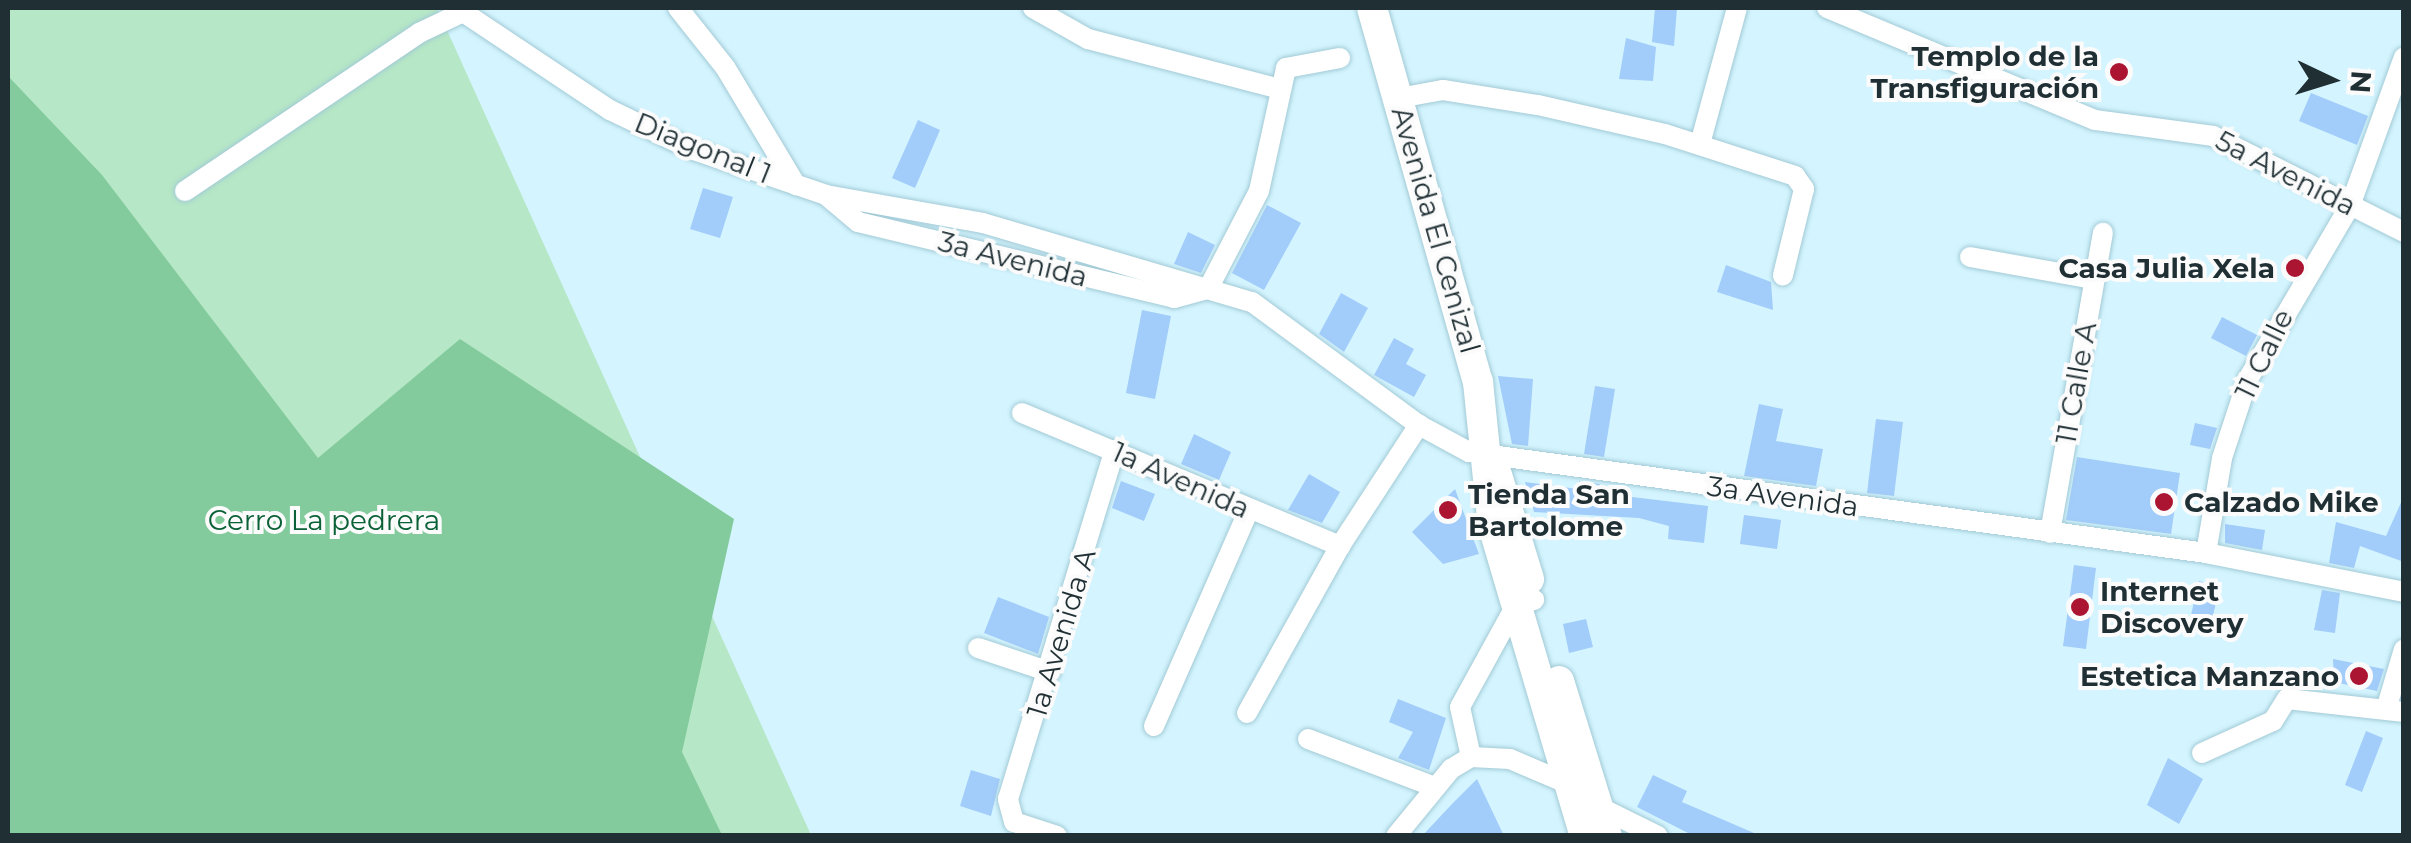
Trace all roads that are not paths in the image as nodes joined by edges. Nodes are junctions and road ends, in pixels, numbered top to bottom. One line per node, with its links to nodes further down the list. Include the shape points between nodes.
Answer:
1 (678, 8): 11 (street, via 725,67)
2 (1034, 8): 8 (street, via 1088,39)
3 (1372, 8): 9 (street, Avenida El Cenizal)
4 (1737, 8): 10 (street)
5 (1827, 8): 13 (street, 5a Avenida, via 2095,120 2212,136)
6 (1340, 58): 8 (street, via 1290,64)
7 (2404, 58): 13 (street, 11 Calle)
8 (1280, 89): 19 (street, via 1259,191)
9 (1399, 98): 10 (street, via 1466,92); 23 (street, Avenida El Cenizal, via 1478,382)
10 (1700, 144): 17 (street, via 1802,183)
11 (796, 185): 12 (street, Diagonal 1, via 691,149 610,110 472,14 455,12); 19 (street, 3a Avenida, via 826,195 858,222 1174,298)
12 (185, 191)
13 (2350, 206): 14 (street, 5a Avenida); 27 (street, 11 Calle, via 2248,380 2222,458)
14 (2404, 232)
15 (2102, 233): 18 (street, 11 Calle A)
16 (1970, 256): 18 (street)
17 (1782, 275)
18 (2094, 279): 25 (street, 11 Calle A)
19 (1208, 290): 21 (street, 3a Avenida, via 1252,302)
20 (1022, 413): 22 (street, 1a Avenida)
21 (1419, 425): 23 (street, 3a Avenida, via 1450,445); 26 (street)
22 (1115, 450): 24 (street, 1a Avenida); 32 (street, 1a Avenida A)
23 (1489, 456): 25 (street, 3a Avenida); 29 (street, Avenida El Cenizal)
24 (1248, 512): 26 (street, 1a Avenida); 35 (street)
25 (2050, 533): 27 (street, 3a Avenida)
26 (1340, 546): 34 (street)
27 (2206, 553): 28 (street, 3a Avenida)
28 (2404, 592)
29 (1526, 603): 38 (street, via 1460,708); 39 (street, Avenida El Cenizal); 41 (street, Avenida El Cenizal)
30 (978, 648): 32 (street)
31 (2404, 649): 33 (street)
32 (1050, 672): 42 (street, 1a Avenida A, via 1008,799 1009,816)
33 (2395, 709): 37 (street, via 2288,700 2273,721)
34 (1247, 713)
35 (1154, 726)
36 (1308, 738): 40 (street)
37 (2202, 753)
38 (1471, 756): 39 (street, via 1497,756); 40 (street)
39 (1567, 781): 41 (street); 44 (street, Avenida El Cenizal)
40 (1435, 786): 43 (street)
41 (1603, 822): 45 (street)
42 (1057, 836)
43 (1396, 836)
44 (1585, 836)
45 (1658, 836)

